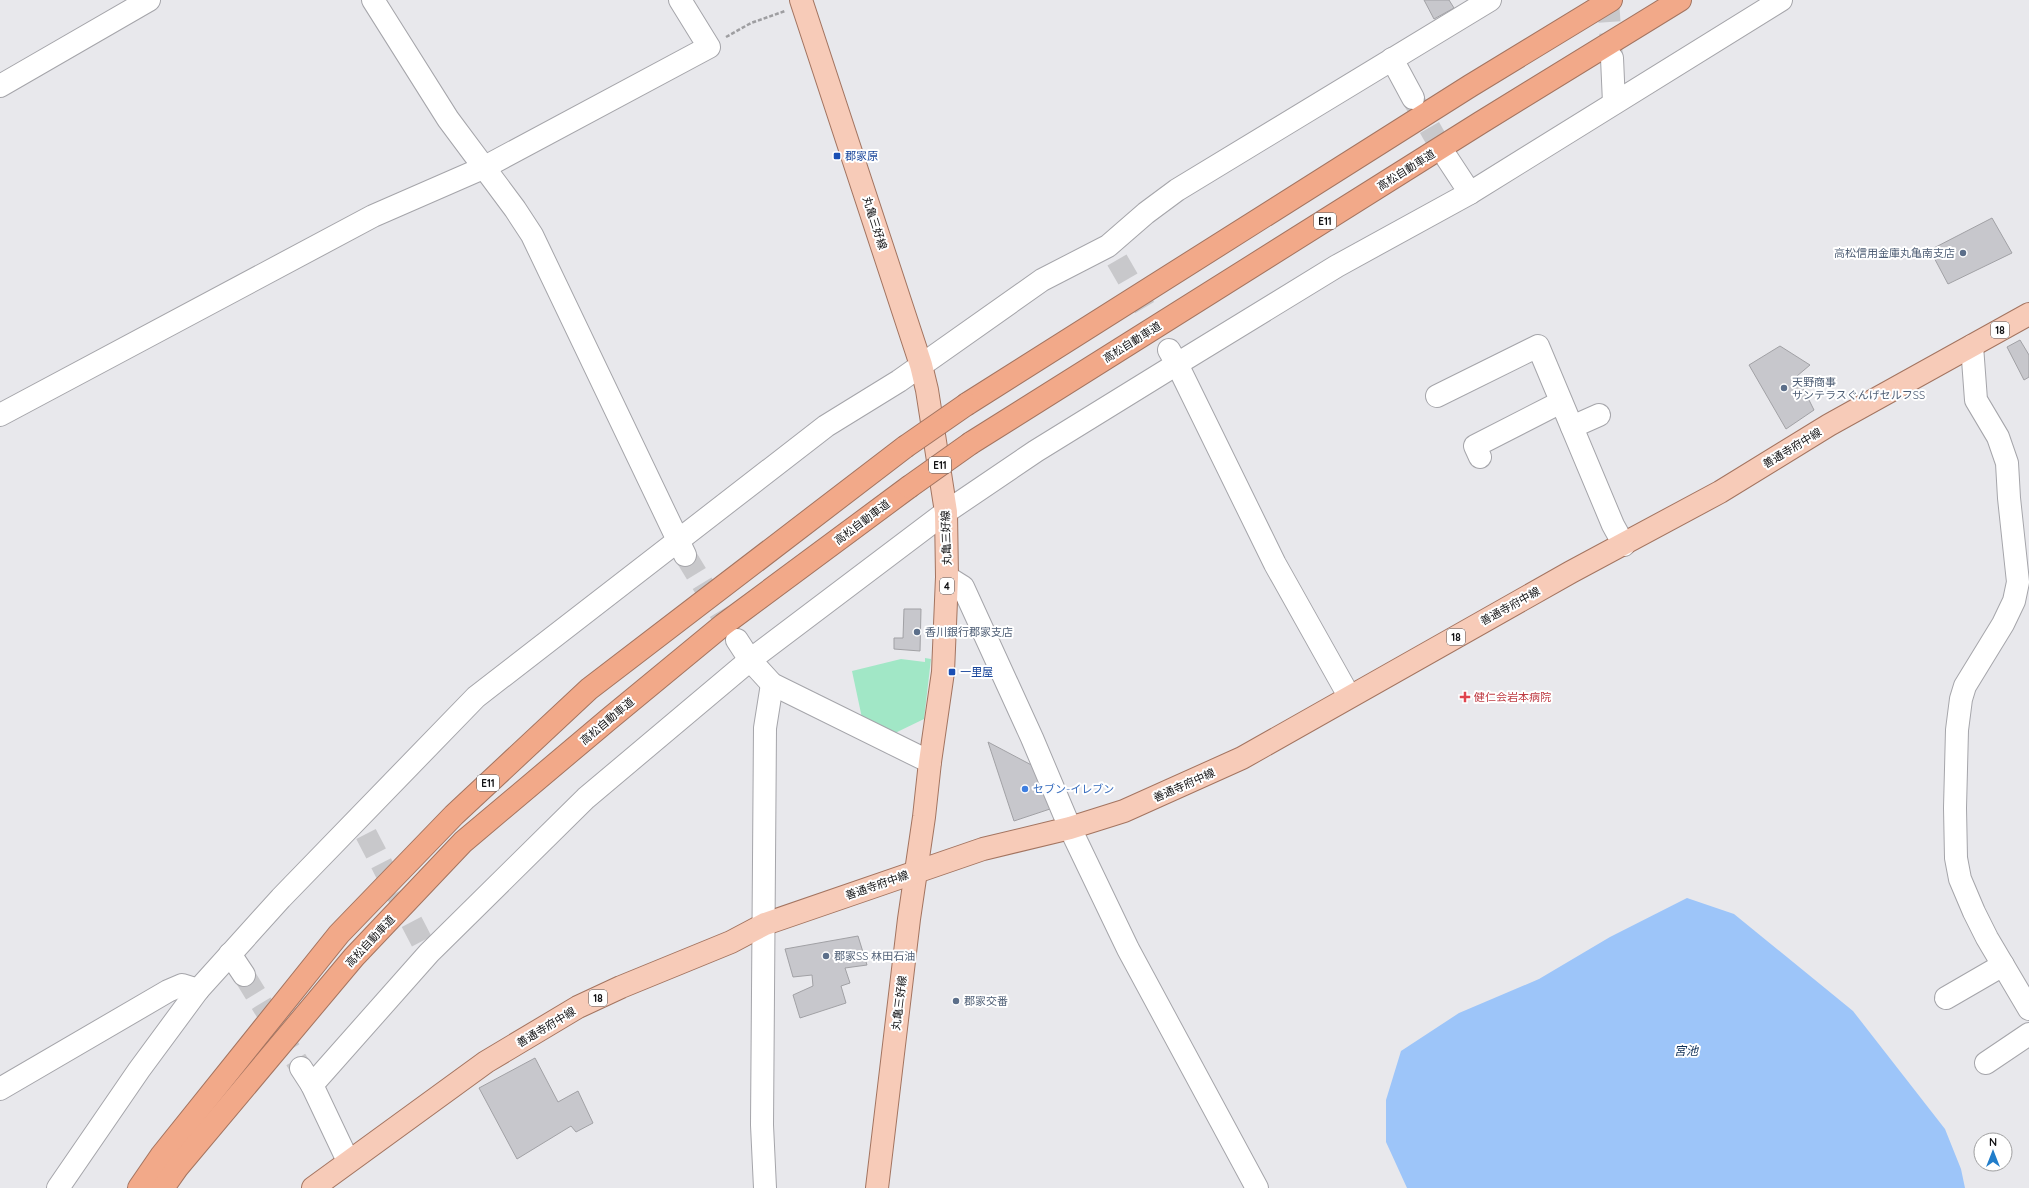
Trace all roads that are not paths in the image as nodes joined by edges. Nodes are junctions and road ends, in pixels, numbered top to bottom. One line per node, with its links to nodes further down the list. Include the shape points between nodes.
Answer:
1 (149, 0): 12 (street)
2 (373, 0): 16 (street, via 448,119)
3 (680, 0): 16 (street, via 709,47)
4 (1611, 0): 51 (highway, E11, bridge, via 1463,90 967,404 905,447 589,689 454,814 340,934 161,1156)
5 (1680, 0): 52 (highway, 高松自動車道 / E11, bridge, via 971,443 723,625 463,842 354,956 176,1168)
6 (1781, 0): 9 (street)
7 (1481, 2): 11 (street)
8 (802, 3): 21 (main road, 丸亀三好線 / 4)
9 (1750, 9): 14 (street)
10 (1612, 58): 14 (street)
11 (1392, 59): 13 (street); 21 (street, via 1177,190 1146,213 1113,253 1042,280)
12 (0, 86)
13 (1413, 98)
14 (1614, 103): 17 (street)
15 (1447, 158): 17 (street)
16 (484, 168): 24 (street, via 373,216); 30 (street, via 532,235)
17 (1470, 193): 20 (street)
18 (2029, 314): 19 (main road, 善通寺府中線 / 18)
19 (1972, 346): 29 (main road, 善通寺府中線 / 18, via 1829,425 1720,492); 41 (street, via 1976,400 1998,437 2007,463 2018,582 2014,601 2003,624 1965,686 1961,699 1957,730 1956,858 1960,879 1974,912)
20 (1173, 357): 28 (street); 35 (street, via 1275,564)
21 (921, 365): 28 (main road, 丸亀三好線 / 4); 30 (street, via 826,426)
22 (1437, 396): 23 (street, via 1538,346)
23 (1561, 402): 26 (street); 27 (street, via 1475,446)
24 (0, 415)
25 (1599, 415): 26 (street)
26 (1572, 427): 29 (street, via 1613,526)
27 (1480, 457)
28 (946, 512): 31 (main road, 丸亀三好線 / 4); 33 (street)
29 (1624, 545): 35 (main road, 善通寺府中線 / 18)
30 (681, 547): 40 (street, via 476,697 361,827 281,898)
31 (947, 577): 36 (main road, 丸亀三好線 / 4, via 943,672); 37 (street, via 963,588)
32 (737, 640): 33 (street)
33 (750, 660): 34 (street); 49 (street, via 586,798 426,947 307,1077)
34 (772, 684): 36 (street); 39 (street, via 765,728)
35 (1349, 696): 37 (main road, 善通寺府中線 / 18, via 1242,758 1205,776 1124,811)
36 (930, 762): 38 (main road, 丸亀三好線 / 4)
37 (1070, 828): 38 (main road, 善通寺府中線 / 18, via 983,849); 56 (street, via 1128,949)
38 (916, 871): 39 (main road, 善通寺府中線 / 18); 55 (main road, 丸亀三好線 / 4)
39 (765, 924): 49 (main road, 善通寺府中線 / 18, via 731,942 687,958 578,1007 486,1062); 54 (street, via 762,1117)
40 (230, 954): 42 (street); 43 (street)
41 (2003, 965): 44 (street); 45 (street)
42 (244, 975)
43 (198, 990): 48 (street, via 182,985 168,991); 50 (street)
44 (1946, 998)
45 (2029, 1009)
46 (2029, 1034): 47 (street)
47 (1986, 1063)
48 (0, 1089)
49 (348, 1161): 53 (main road, 善通寺府中線 / 18)
50 (58, 1188)
51 (140, 1188)
52 (163, 1188)
53 (313, 1188)
54 (764, 1188)
55 (877, 1188)
56 (1257, 1188)

